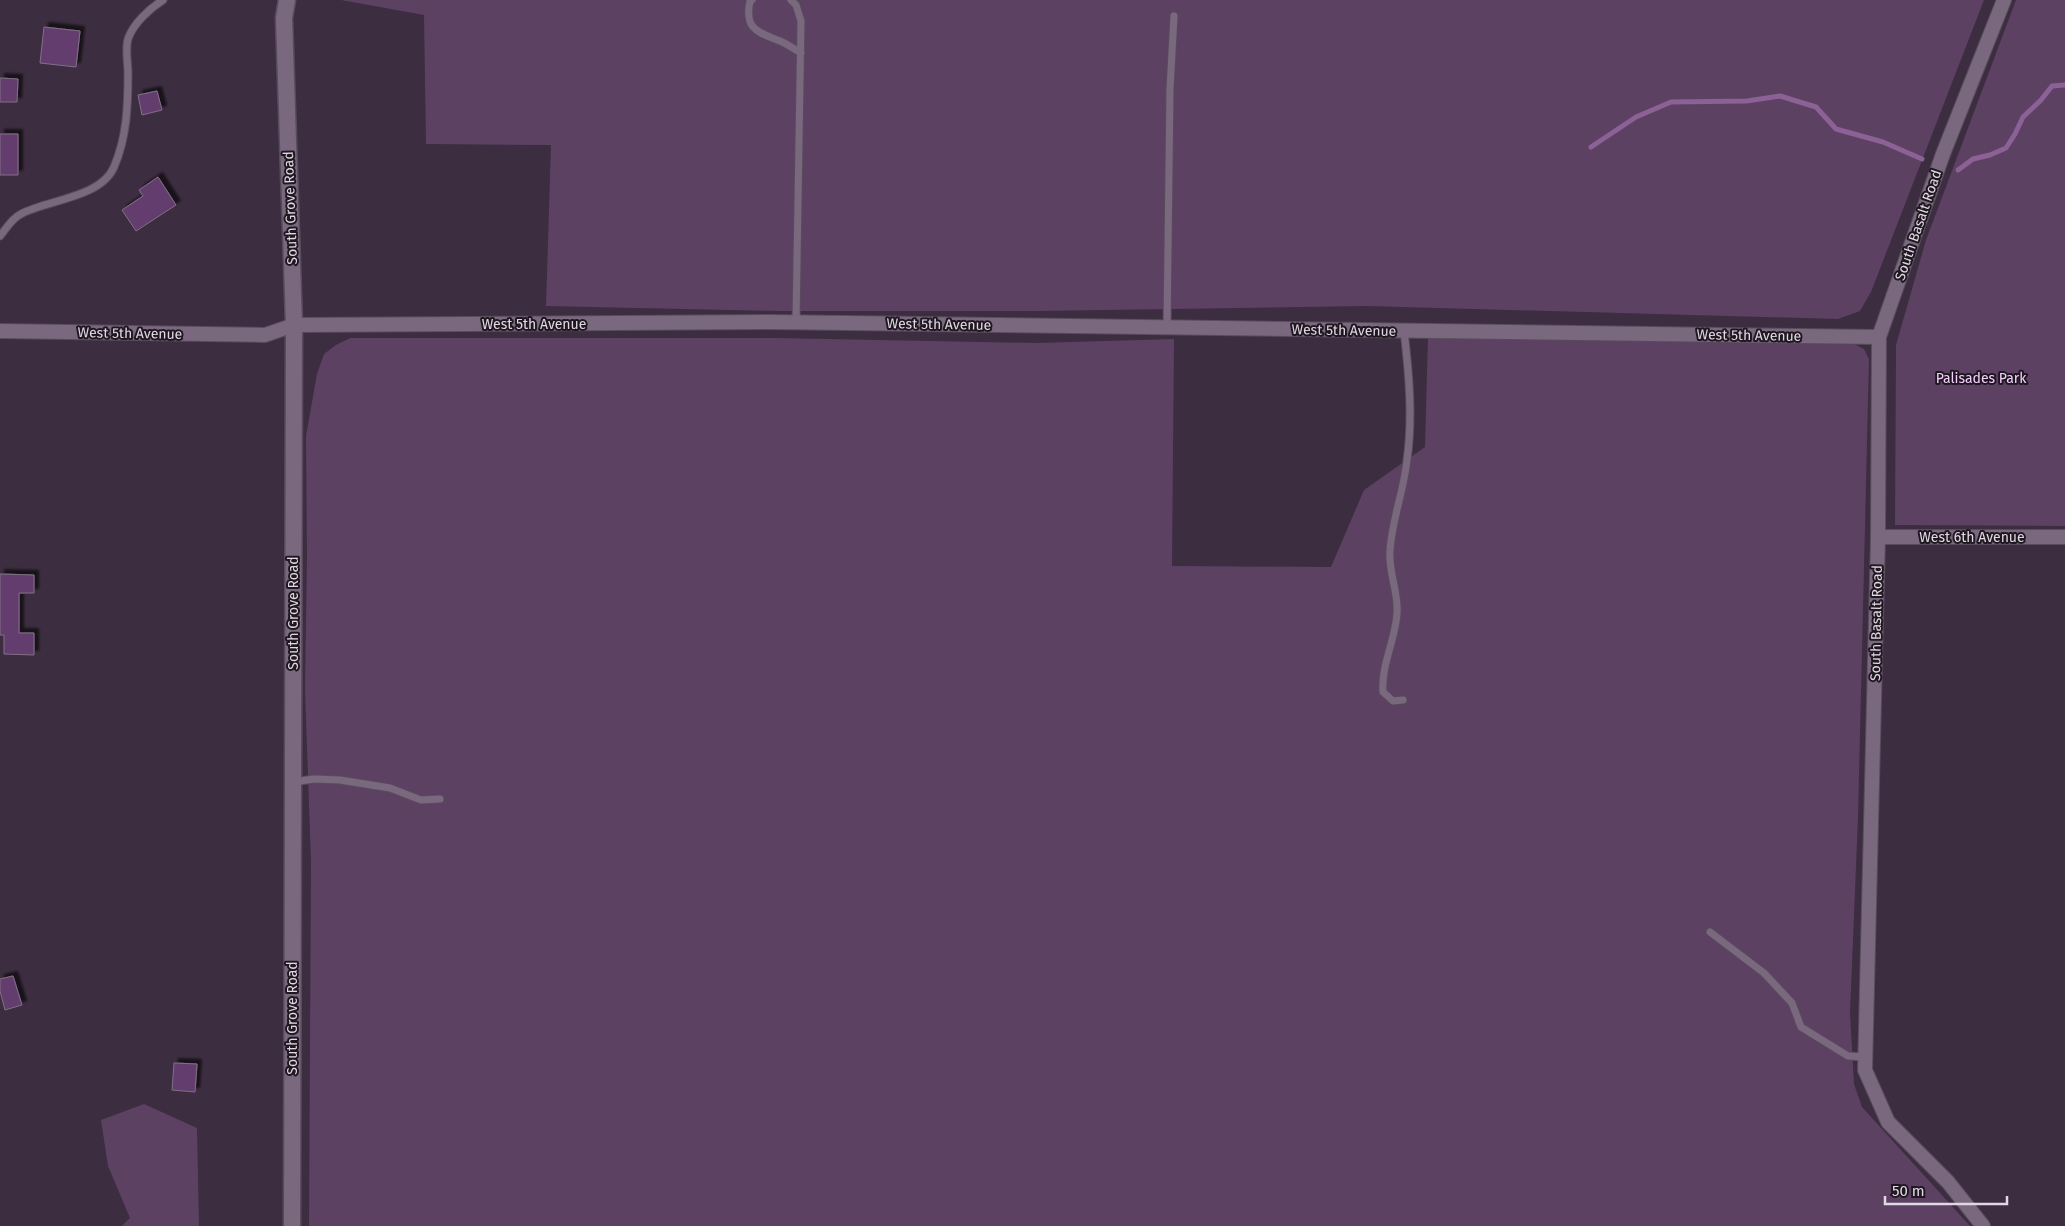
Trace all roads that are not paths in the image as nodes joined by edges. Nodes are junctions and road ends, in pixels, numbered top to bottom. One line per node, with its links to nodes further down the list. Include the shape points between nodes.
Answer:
1 (163, 0): 8 (lane, via 134,27 127,41 127,120 113,170 86,192 18,215)
2 (286, 0): 10 (street, South Grove Road)
3 (752, 0): 7 (lane, via 747,15 752,27)
4 (792, 0): 7 (lane, via 800,21)
5 (2004, 0): 14 (street, South Basalt Road, via 1943,154)
6 (1174, 16): 11 (lane, via 1170,89)
7 (800, 54): 9 (lane)
8 (0, 236)
9 (796, 322): 10 (street, West 5th Avenue); 11 (street, West 5th Avenue)
10 (294, 325): 12 (street, West 5th Avenue, via 265,335); 18 (street, South Grove Road)
11 (1168, 328): 13 (street, West 5th Avenue)
12 (0, 331)
13 (1404, 331): 14 (street, West 5th Avenue); 17 (lane, via 1409,436 1402,496 1390,549 1397,612 1382,679 1383,692 1393,701)
14 (1879, 336): 15 (street, South Basalt Road)
15 (1878, 537): 16 (street, West 6th Avenue); 21 (street, South Basalt Road)
16 (2065, 538)
17 (1403, 700)
18 (293, 782): 19 (lane, via 340,780 390,788 422,800); 22 (street, South Grove Road)
19 (440, 799)
20 (1710, 932): 21 (lane, via 1764,973 1792,1003 1801,1027 1848,1056)
21 (1865, 1057): 23 (street, South Basalt Road, via 1865,1070 1888,1122 1948,1182)
22 (292, 1226)
23 (1983, 1226)

